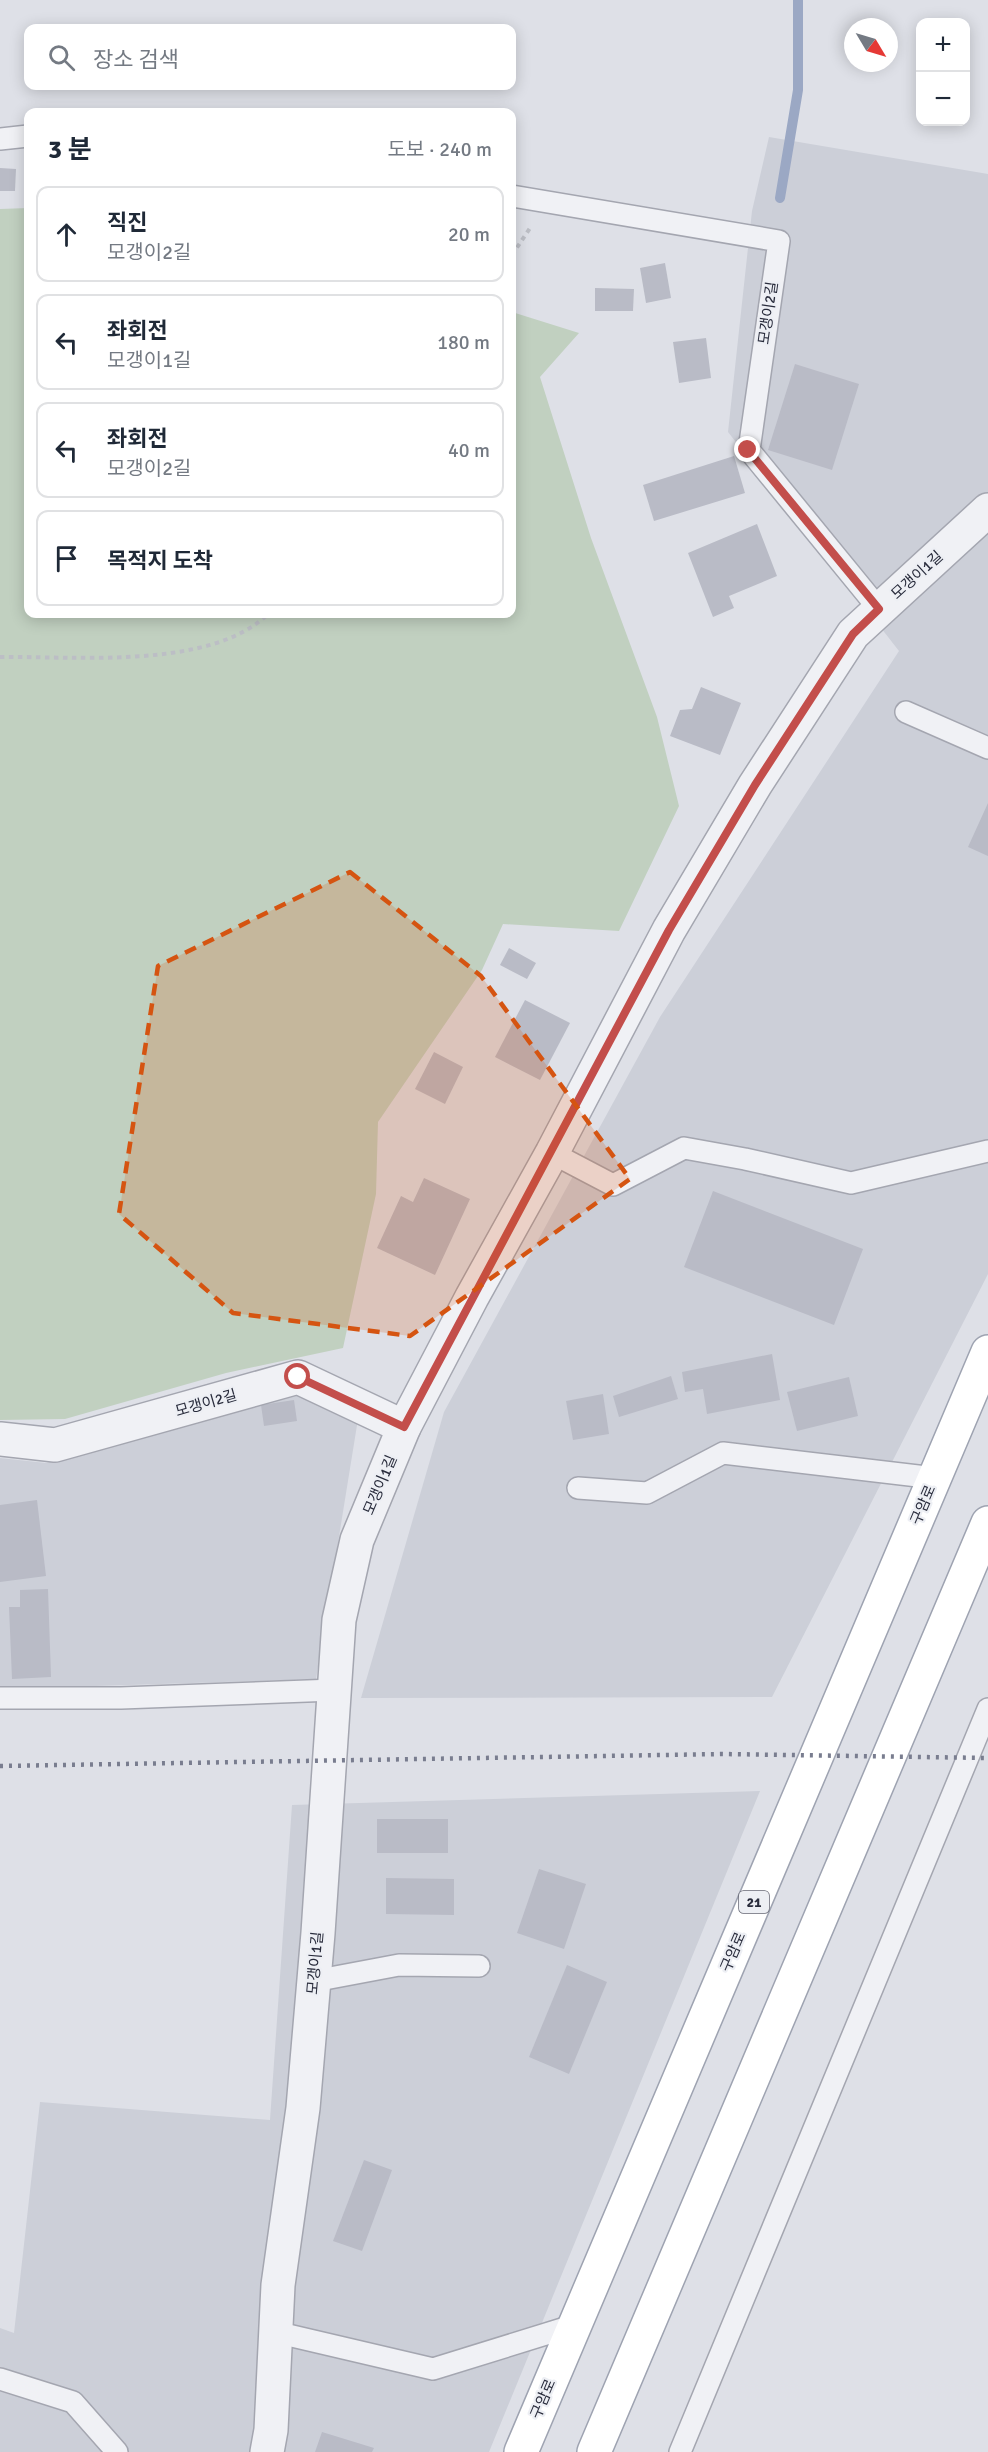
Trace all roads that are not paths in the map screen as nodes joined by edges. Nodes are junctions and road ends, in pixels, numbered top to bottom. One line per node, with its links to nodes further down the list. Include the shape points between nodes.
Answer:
1 (24, 136): 2 (lane)
2 (0, 139)
3 (516, 197): 5 (lane, 모갱이2길, via 779,241 748,450)
4 (988, 510): 5 (street, 모갱이1길)
5 (879, 609): 9 (street, 모갱이1길, via 853,634 755,785 669,930)
6 (906, 712): 7 (lane)
7 (988, 747)
8 (988, 1151): 9 (lane, via 851,1183 684,1149 613,1185)
9 (552, 1153): 11 (street, 모갱이1길)
10 (988, 1352): 13 (main road, 구암로 / 21)
11 (404, 1427): 12 (street, 모갱이2길, via 298,1377 55,1445); 16 (street, 모갱이1길, via 357,1540 339,1620)
12 (0, 1439)
13 (935, 1478): 14 (lane, via 723,1453 647,1493); 21 (main road, 구암로 / 21)
14 (578, 1488)
15 (988, 1523): 27 (main road)
16 (334, 1690): 17 (lane); 20 (street, 모갱이1길)
17 (0, 1698)
18 (988, 1708): 28 (lane)
19 (479, 1966): 20 (lane, via 399,1965)
20 (314, 1981): 22 (street, 모갱이1길, via 303,2108)
21 (575, 2325): 22 (lane, via 433,2369); 26 (main road, 구암로 / 21)
22 (275, 2332): 25 (street, 모갱이1길, via 272,2430)
23 (0, 2379): 24 (lane, via 74,2402)
24 (117, 2452)
25 (267, 2452)
26 (521, 2452)
27 (594, 2452)
28 (680, 2452)

